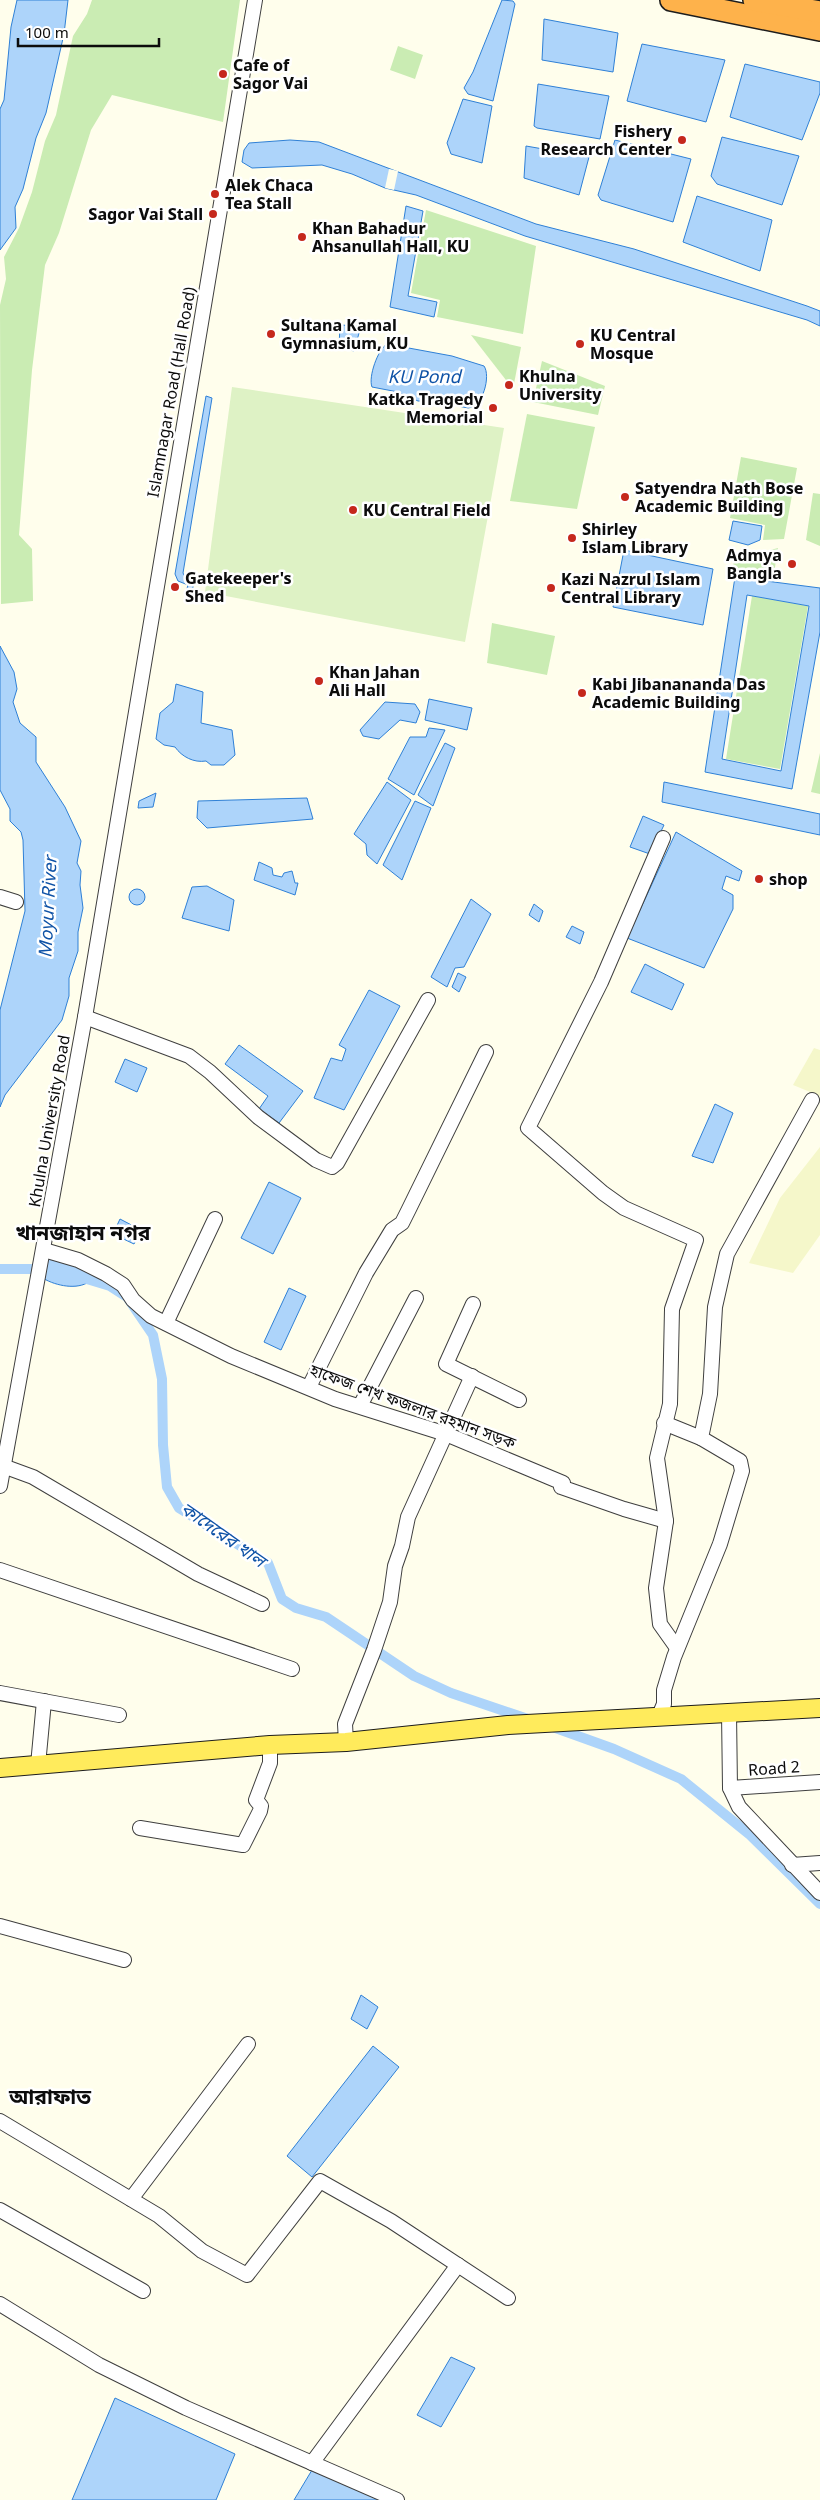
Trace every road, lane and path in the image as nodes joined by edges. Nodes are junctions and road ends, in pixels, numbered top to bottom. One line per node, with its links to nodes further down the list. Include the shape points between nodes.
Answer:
1 (255, 0): 6 (street, Islamnagar Road (Hall Road))
2 (671, 0): 5 (highway)
3 (754, 0): 4 (highway)
4 (820, 12)
5 (820, 30)
6 (122, 791): 11 (street, Khulna University Road)
7 (663, 838): 23 (street, via 601,982 528,1128 624,1208 696,1240 672,1309 670,1404)
8 (0, 897): 9 (street)
9 (16, 902)
10 (428, 1000): 11 (street, via 332,1167 316,1160 258,1117 189,1056)
11 (85, 1017): 15 (street, Khulna University Road)
12 (486, 1052): 20 (street, via 406,1216 392,1230 366,1273)
13 (812, 1100): 25 (street, via 727,1254 715,1307 710,1394)
14 (215, 1220): 18 (street)
15 (44, 1250): 18 (street, হাফেজ শেখ ফজলার রহমান সড়ক, via 78,1260 106,1274 123,1285 150,1316); 26 (street, Khulna University Road)
16 (416, 1298): 22 (street)
17 (473, 1304): 19 (street, via 446,1364)
18 (166, 1323): 20 (street, হাফেজ শেখ ফজলার রহমান সড়ক, via 231,1356)
19 (472, 1376): 21 (street); 24 (street)
20 (310, 1387): 22 (street, হাফেজ শেখ ফজলার রহমান সড়ক)
21 (519, 1400)
22 (360, 1406): 24 (street, হাফেজ শেখ ফজলার রহমান সড়ক)
23 (664, 1423): 25 (street); 28 (street, via 657,1458)
24 (446, 1434): 28 (street, হাফেজ শেখ ফজলার রহমান সড়ক, via 562,1482 562,1487); 39 (street, via 408,1517 395,1566 391,1597 345,1724)
25 (701, 1438): 31 (street, via 740,1461 742,1471 720,1544)
26 (3, 1466): 27 (street, Khulna University Road); 30 (street, via 33,1477 198,1574)
27 (0, 1486)
28 (666, 1520): 31 (street, via 656,1588 660,1624)
29 (0, 1570): 32 (street)
30 (262, 1604)
31 (677, 1648): 38 (street)
32 (292, 1668)
33 (0, 1693): 34 (street)
34 (44, 1701): 37 (street); 41 (street)
35 (820, 1708): 36 (main road)
36 (729, 1713): 38 (main road); 44 (street)
37 (119, 1715)
38 (658, 1718): 39 (main road, via 508,1725)
39 (346, 1742): 40 (main road)
40 (270, 1745): 41 (main road); 45 (street, via 270,1763 256,1800 261,1806 260,1811 243,1845)
41 (38, 1765): 42 (main road)
42 (0, 1768)
43 (820, 1782): 44 (street, Road 2)
44 (730, 1788): 47 (street, via 739,1807)
45 (140, 1828)
46 (820, 1863): 47 (street)
47 (792, 1864): 48 (street)
48 (820, 1893)
49 (0, 1926): 50 (street)
50 (124, 1960)
51 (248, 2044): 53 (street)
52 (0, 2121): 53 (street)
53 (131, 2199): 55 (street, via 159,2216 202,2251 247,2275 320,2181)
54 (0, 2210): 56 (street)
55 (458, 2265): 57 (street); 59 (street)
56 (143, 2291)
57 (508, 2298)
58 (0, 2304): 59 (street, via 99,2365 186,2408)
59 (312, 2463): 60 (street)
60 (397, 2500)

